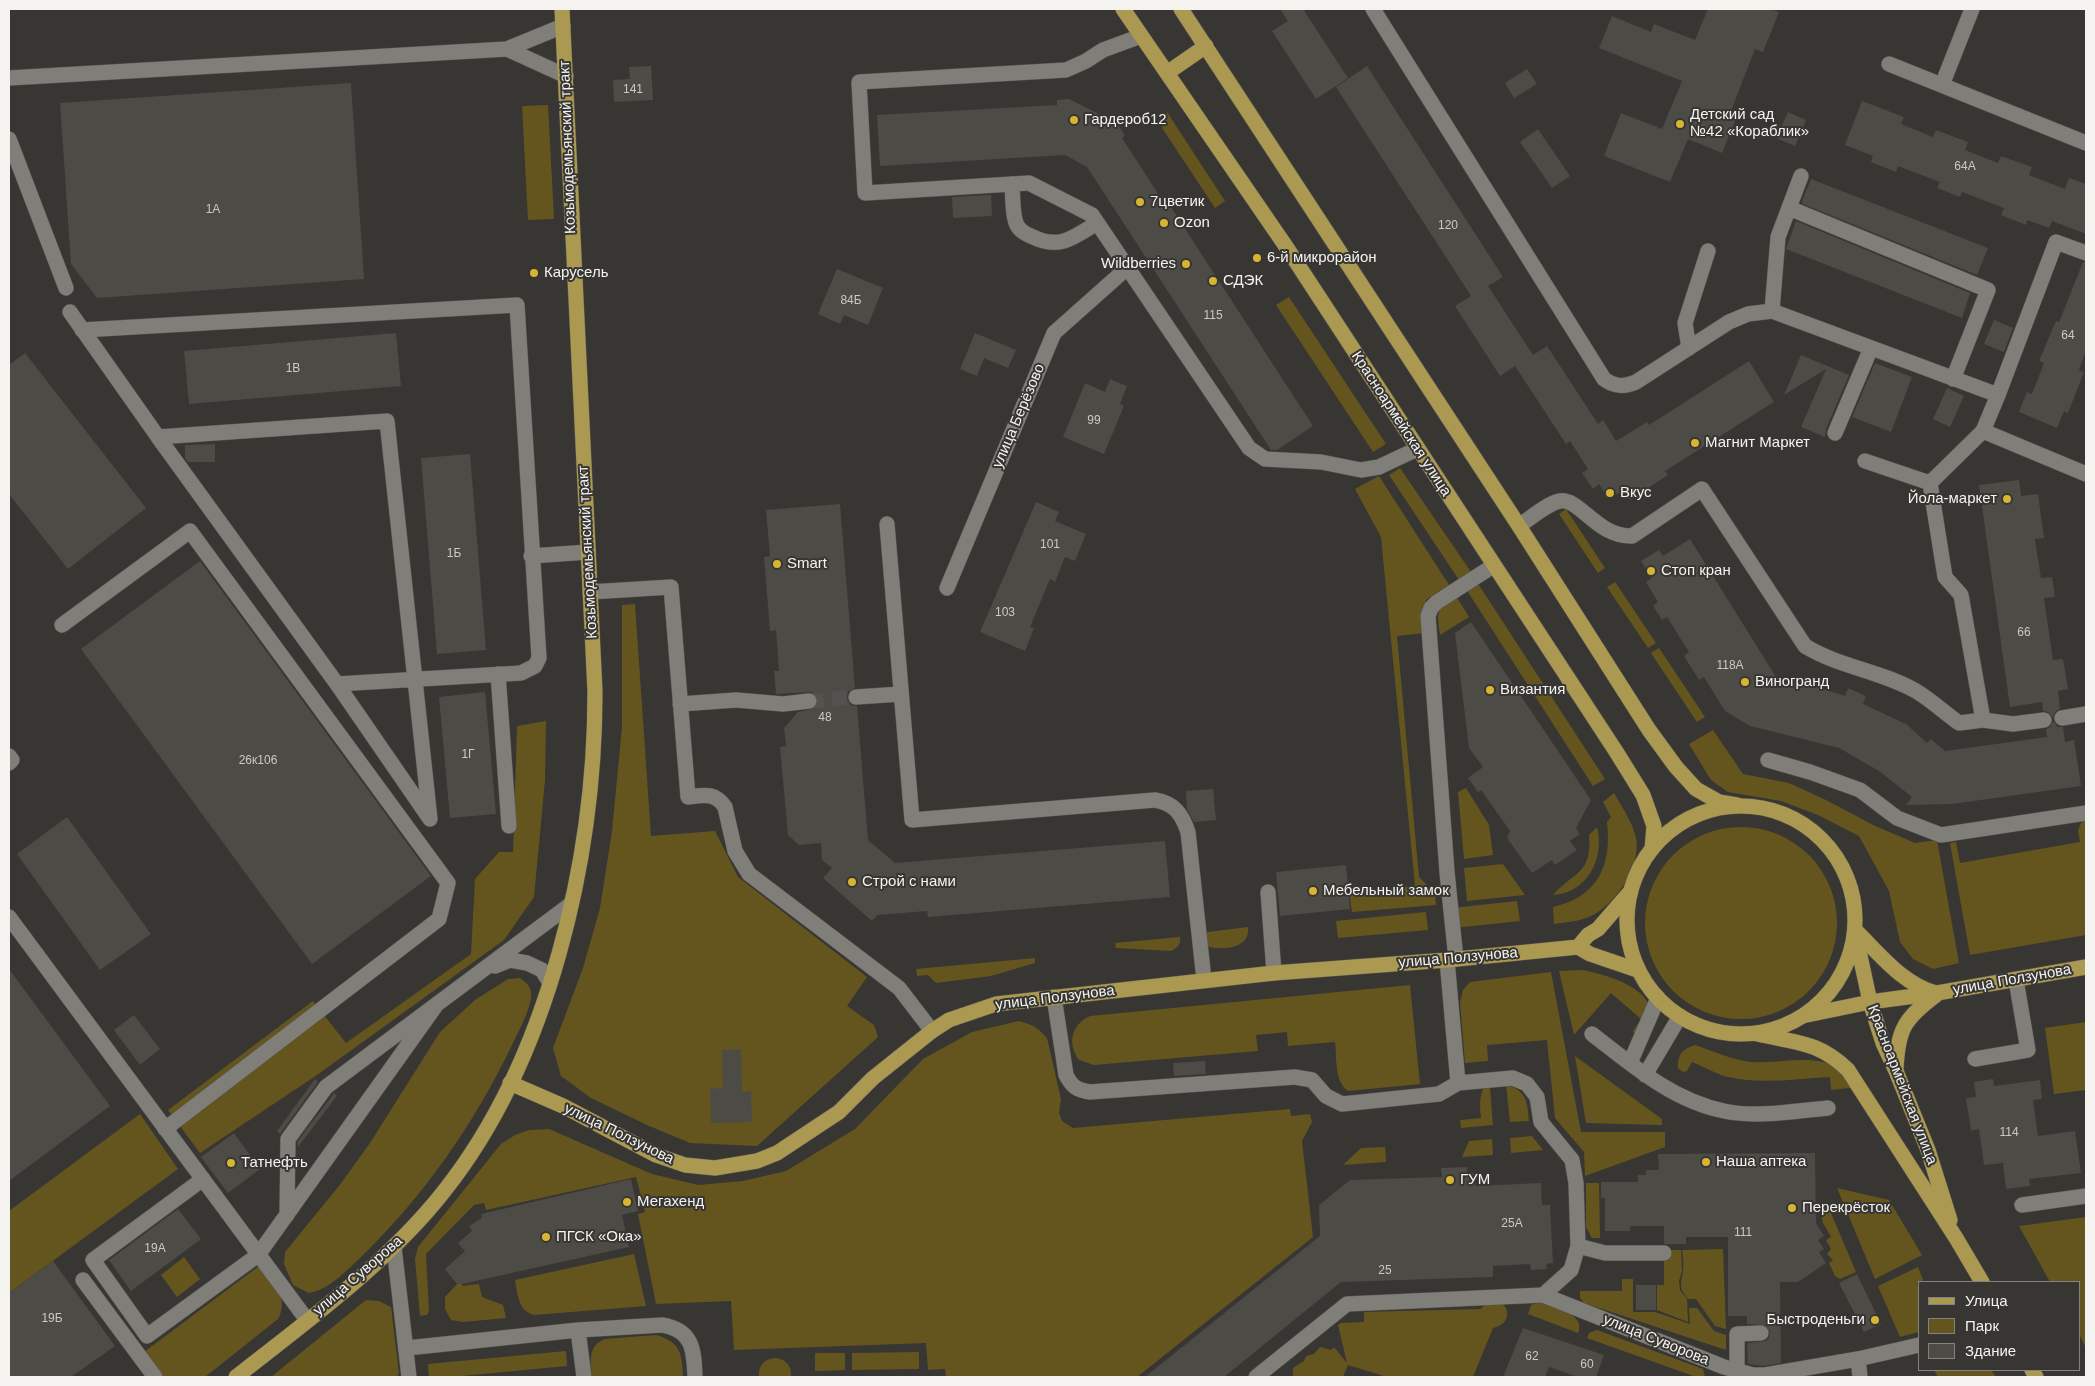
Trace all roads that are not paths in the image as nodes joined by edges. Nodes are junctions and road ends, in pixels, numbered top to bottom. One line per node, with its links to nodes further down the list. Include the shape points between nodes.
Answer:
1 (562, 9): 6 (main road, Козьмодемьянский тракт)
2 (1124, 9): 7 (main road, Красноармейская улица)
3 (1181, 9): 8 (main road)
4 (1373, 9): 28 (street, via 1604,379 1611,384 1627,386)
5 (1972, 9): 14 (street)
6 (563, 26): 9 (street); 12 (main road, Козьмодемьянский тракт)
7 (1141, 36): 11 (main road, Красноармейская улица); 18 (street, via 1103,50 1066,70 859,82 865,193)
8 (1206, 46): 11 (main road); 40 (main road)
9 (507, 49): 12 (street); 13 (street)
10 (1889, 64): 14 (street)
11 (1167, 73): 35 (main road, Красноармейская улица, via 1287,248)
12 (566, 76): 41 (main road, Козьмодемьянский тракт)
13 (9, 78)
14 (1942, 85): 16 (street)
15 (9, 139): 24 (street)
16 (2086, 143)
17 (1801, 176): 19 (street)
18 (1012, 184): 20 (street, via 1028,183 1092,215); 20 (street, via 1015,222 1023,233 1046,243 1065,242)
19 (1789, 208): 25 (street, via 1778,237); 30 (street, via 1988,290)
20 (1097, 224): 23 (street)
21 (1708, 251): 28 (street, via 1685,323)
22 (2086, 253): 31 (street, via 2056,242)
23 (1126, 268): 35 (street, via 1249,448 1265,459 1335,464 1361,470 1379,467); 44 (street, улица Берёзово, via 1054,333)
24 (66, 288)
25 (1772, 310): 28 (street, via 1748,314 1729,322); 29 (street)
26 (70, 312): 27 (street)
27 (82, 330): 34 (street); 42 (street, via 517,305)
28 (1689, 348)
29 (1871, 348): 30 (street); 33 (street)
30 (1953, 378): 31 (street)
31 (1998, 395): 32 (street)
32 (1983, 431): 37 (street); 38 (street)
33 (1835, 433)
34 (158, 437): 48 (street, via 387,421); 49 (street)
35 (1417, 449): 43 (main road, Красноармейская улица)
36 (1864, 461): 38 (street)
37 (2086, 474)
38 (1930, 483): 56 (street, via 1945,577 1961,595)
39 (887, 524): 50 (street)
40 (1519, 526): 56 (street, via 1554,503 1566,501 1611,533 1632,536 1702,489 1805,646 1823,657 1916,691 1960,724); 61 (main road, via 1624,693 1676,767 1696,789 1719,802)
41 (588, 552): 42 (street); 45 (main road, Козьмодемьянский тракт)
42 (531, 556): 47 (street, via 539,658 529,670)
43 (1493, 566): 64 (main road, Красноармейская улица, via 1643,794 1654,826); 71 (street, via 1437,602 1428,616)
44 (946, 588)
45 (590, 592): 53 (street, via 671,587); 67 (main road, Козьмодемьянский тракт, via 595,692 593,762 584,834)
46 (62, 625): 96 (street, via 190,531 448,882 439,918)
47 (498, 674): 48 (street); 63 (street)
48 (415, 679): 49 (street); 49 (street, via 430,819)
49 (336, 684)
50 (901, 694): 51 (street); 76 (street, via 912,820 1155,800 1176,809 1188,832)
51 (856, 697)
52 (809, 701): 53 (street, via 783,704 736,700)
53 (680, 704): 86 (street, via 688,797 715,796 725,807 736,851 749,874 899,988)
54 (2086, 714): 55 (street)
55 (2062, 718)
56 (1983, 720): 57 (street, via 2013,724)
57 (2044, 720)
58 (9, 756): 60 (street, via 12,760)
59 (1768, 760): 62 (street, via 1860,790 1897,818 1941,835)
60 (9, 763)
61 (1737, 805): 64 (main road, via 1712,809 1689,818 1668,832); 69 (main road, via 1779,812 1816,833 1831,849 1851,887)
62 (2086, 813)
63 (509, 826)
64 (1652, 849): 66 (main road)
65 (1268, 892): 75 (street)
66 (1630, 892): 70 (main road); 74 (main road, via 1629,940)
67 (570, 904): 73 (street); 78 (main road, Козьмодемьянский тракт)
68 (9, 917): 96 (street)
69 (1855, 930): 79 (main road, улица Ползунова, via 1913,983); 82 (main road, Красноармейская улица); 85 (main road, via 1851,950 1836,982)
70 (1578, 947): 71 (main road, улица Ползунова); 74 (main road)
71 (1452, 959): 75 (main road, улица Ползунова); 94 (street)
72 (2086, 967): 77 (main road, улица Ползунова)
73 (482, 970): 78 (street, via 510,960 527,963 542,970); 83 (street)
74 (1637, 970): 81 (main road)
75 (1274, 973): 76 (main road, улица Ползунова)
76 (1204, 980): 80 (main road, улица Ползунова)
77 (2016, 980): 79 (main road, улица Ползунова); 89 (street, via 2028,1050)
78 (550, 983): 93 (main road, Козьмодемьянский тракт, via 526,1051)
79 (1937, 993): 82 (main road, улица Ползунова); 91 (main road, улица Ползунова, via 1907,1020 1898,1044)
80 (1054, 997): 86 (main road, улица Ползунова, via 996,1004 949,1020); 94 (street, via 1066,1076 1070,1085 1079,1091 1295,1077 1312,1080 1326,1096 1342,1104 1440,1094)
81 (1658, 998): 84 (main road); 90 (street)
82 (1870, 1002): 85 (main road, улица Ползунова); 91 (main road, Красноармейская улица)
83 (437, 1004): 100 (street); 100 (street, via 326,1087 288,1139)
84 (1680, 1016): 88 (main road, via 1720,1032); 92 (street)
85 (1803, 1016): 88 (main road)
86 (932, 1031): 93 (main road, улица Ползунова, via 873,1078 839,1112 789,1146 757,1161 715,1168 685,1165 656,1155 563,1106)
87 (1592, 1034): 90 (street)
88 (1755, 1034): 101 (main road, Красноармейская улица, via 1811,1044 1848,1070)
89 (1975, 1059)
90 (1630, 1063): 92 (street)
91 (1896, 1071): 101 (main road, Красноармейская улица, via 1928,1150)
92 (1645, 1075): 95 (street, via 1686,1098 1723,1111 1758,1114)
93 (510, 1083): 103 (main road, улица Суворова, via 481,1139 445,1191)
94 (1458, 1083): 102 (street, via 1512,1078 1527,1084 1538,1097 1541,1122 1572,1160)
95 (1828, 1108)
96 (165, 1129): 97 (street)
97 (203, 1180): 105 (street); 105 (street, via 93,1260 147,1336)
98 (2086, 1196): 99 (street)
99 (2022, 1205)
100 (287, 1214): 105 (street)
101 (1956, 1238): 107 (main road, Красноармейская улица)
102 (1578, 1246): 104 (street, via 1605,1253); 108 (street, via 1571,1270)
103 (394, 1247): 109 (main road, улица Суворова); 113 (street)
104 (1664, 1253)
105 (258, 1254): 109 (street)
106 (82, 1280): 116 (street)
107 (1981, 1281)
108 (1543, 1295): 115 (street, улица Суворова); 121 (street, via 1347,1304)
109 (307, 1320): 117 (main road, улица Суворова)
110 (578, 1330): 113 (street); 119 (street); 120 (street, via 674,1327 693,1349)
111 (1760, 1333): 115 (street, via 1737,1334)
112 (1918, 1345): 114 (street, улица Суворова)
113 (407, 1348): 118 (street)
114 (1858, 1360): 115 (street, улица Суворова, via 1766,1375); 122 (street)
115 (1727, 1372)
116 (149, 1375)
117 (236, 1377)
118 (409, 1377)
119 (584, 1377)
120 (695, 1377)
121 (1256, 1377)
122 (1860, 1377)

